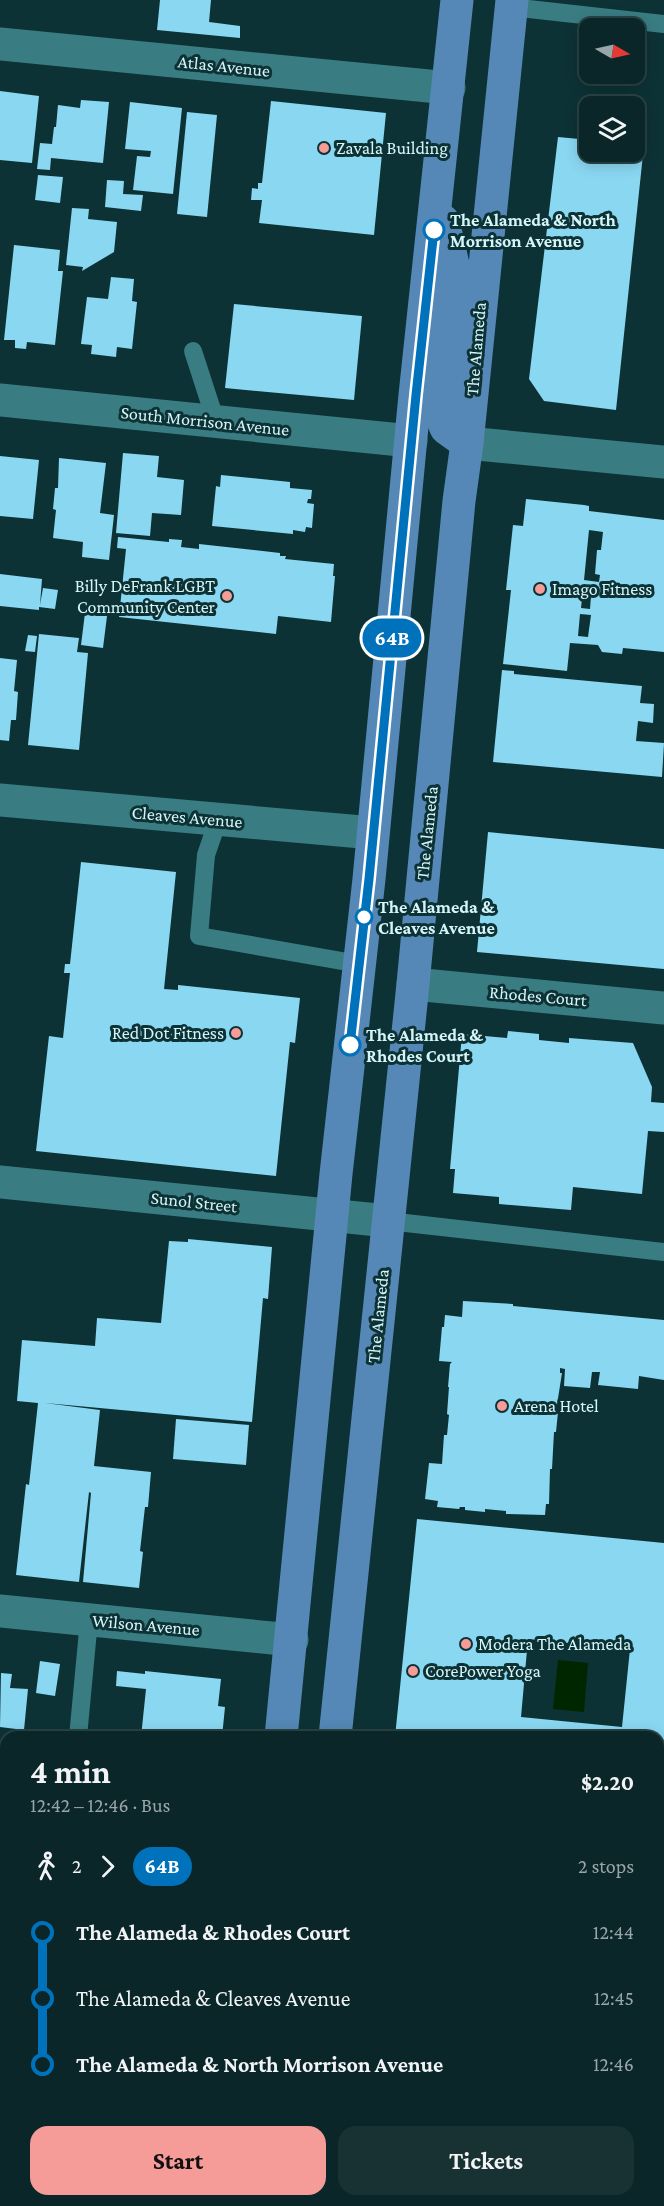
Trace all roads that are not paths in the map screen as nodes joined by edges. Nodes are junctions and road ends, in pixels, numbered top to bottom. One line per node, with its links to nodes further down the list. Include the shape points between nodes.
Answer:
1 (457, 0): 5 (main road)
2 (511, 4): 3 (lane); 11 (main road, The Alameda)
3 (664, 24)
4 (0, 44): 5 (street, Atlas Avenue)
5 (448, 88): 6 (main road)
6 (438, 199): 10 (main road); 11 (main road, via 454,269 441,416 446,428)
7 (193, 351): 9 (lane)
8 (0, 400): 9 (street, South Morrison Avenue)
9 (216, 422): 10 (street, South Morrison Avenue)
10 (411, 441): 15 (main road)
11 (467, 442): 12 (street); 17 (main road, The Alameda)
12 (664, 462)
13 (0, 800): 14 (street, Cleaves Avenue)
14 (218, 820): 15 (street, Cleaves Avenue); 16 (lane, via 206,855 199,936)
15 (373, 833): 16 (main road)
16 (359, 964): 20 (main road)
17 (413, 984): 18 (street, Rhodes Court); 21 (main road, The Alameda)
18 (664, 1008)
19 (0, 1182): 20 (street, Sunol Street)
20 (333, 1216): 21 (street, Sunol Street); 25 (main road)
21 (388, 1221): 22 (lane); 28 (main road, The Alameda)
22 (664, 1252)
23 (0, 1611): 24 (street, Wilson Avenue)
24 (89, 1620): 25 (street, Wilson Avenue); 26 (lane)
25 (292, 1640): 27 (main road)
26 (79, 1731)
27 (282, 1731)
28 (336, 1731)

